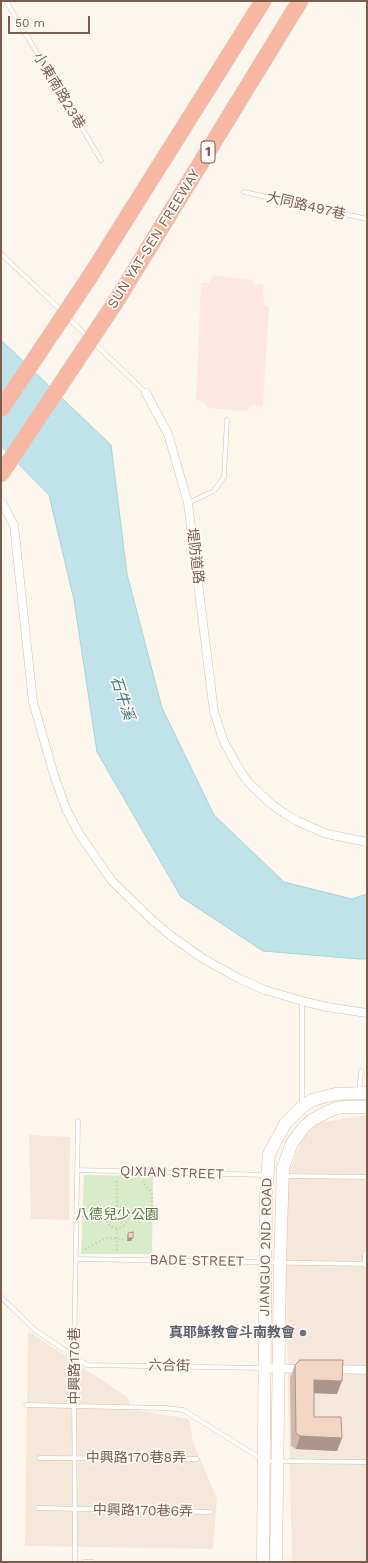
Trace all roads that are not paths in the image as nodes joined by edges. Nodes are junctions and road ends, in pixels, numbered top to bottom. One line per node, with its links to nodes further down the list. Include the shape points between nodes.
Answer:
1 (6, 1): 4 (lane, 小東南路23巷)
2 (263, 1): 9 (highway, bridge, via 89,278)
3 (300, 1): 11 (highway, SUN YAT-SEN FREEWAY / 1, bridge, via 115,303)
4 (101, 160)
5 (244, 192): 6 (lane, 大同路497巷)
6 (367, 220)
7 (1, 254): 8 (lane, 堤防道路)
8 (146, 393): 13 (street, 堤防道路, via 168,434)
9 (1, 409)
10 (227, 420): 13 (lane, via 224,477 214,491)
11 (1, 474)
12 (1, 501): 15 (street, via 14,525 33,702 66,809 80,835 112,881 170,935 202,958 240,979 265,990)
13 (188, 503): 14 (street, 堤防道路, via 214,712 231,756 259,793 284,813 326,834)
14 (367, 842)
15 (302, 1001): 16 (street); 19 (lane)
16 (367, 1013)
17 (360, 1071): 18 (lane)
18 (363, 1093): 19 (street, JIANGUO 2ND ROAD, via 323,1096)
19 (302, 1107): 23 (street, JIANGUO 2ND ROAD, via 285,1124 276,1140 269,1154)
20 (367, 1107): 24 (street, JIANGUO 2ND ROAD, via 341,1107 312,1120 292,1143)
21 (78, 1121): 22 (lane, 中興路170巷)
22 (78, 1170): 23 (lane, QIXIAN STREET); 27 (lane, 中興路170巷)
23 (267, 1176): 28 (street, JIANGUO 2ND ROAD)
24 (282, 1176): 25 (lane); 29 (street, JIANGUO 2ND ROAD)
25 (367, 1177)
26 (367, 1255): 30 (street)
27 (76, 1259): 28 (lane, BADE STREET); 32 (lane, 中興路170巷)
28 (266, 1262): 29 (lane, BADE STREET); 33 (street, JIANGUO 2ND ROAD)
29 (280, 1262): 30 (lane, BADE STREET); 34 (street, JIANGUO 2ND ROAD)
30 (367, 1264)
31 (1, 1297): 32 (lane, 六合街, via 35,1330)
32 (74, 1357): 33 (lane, 六合街, via 87,1365); 37 (lane, 中興路170巷)
33 (265, 1368): 34 (street); 41 (street, JIANGUO 2ND ROAD)
34 (278, 1368): 35 (street); 41 (street, JIANGUO 2ND ROAD)
35 (367, 1370)
36 (26, 1405): 37 (lane)
37 (75, 1406): 39 (lane, 中興路170巷); 41 (lane, via 183,1410)
38 (39, 1458): 39 (lane, 中興路170巷8弄)
39 (75, 1458): 40 (lane, 中興路170巷8弄); 44 (lane, 中興路170巷)
40 (197, 1459)
41 (271, 1461): 42 (lane); 49 (street, JIANGUO 2ND ROAD); 50 (street, JIANGUO 2ND ROAD)
42 (367, 1462)
43 (38, 1508): 44 (lane, 中興路170巷6弄)
44 (75, 1509): 45 (lane, 中興路170巷6弄); 46 (lane, 中興路170巷)
45 (211, 1512)
46 (75, 1562)
47 (84, 1562): 48 (lane)
48 (93, 1562)
49 (263, 1562)
50 (276, 1562)

